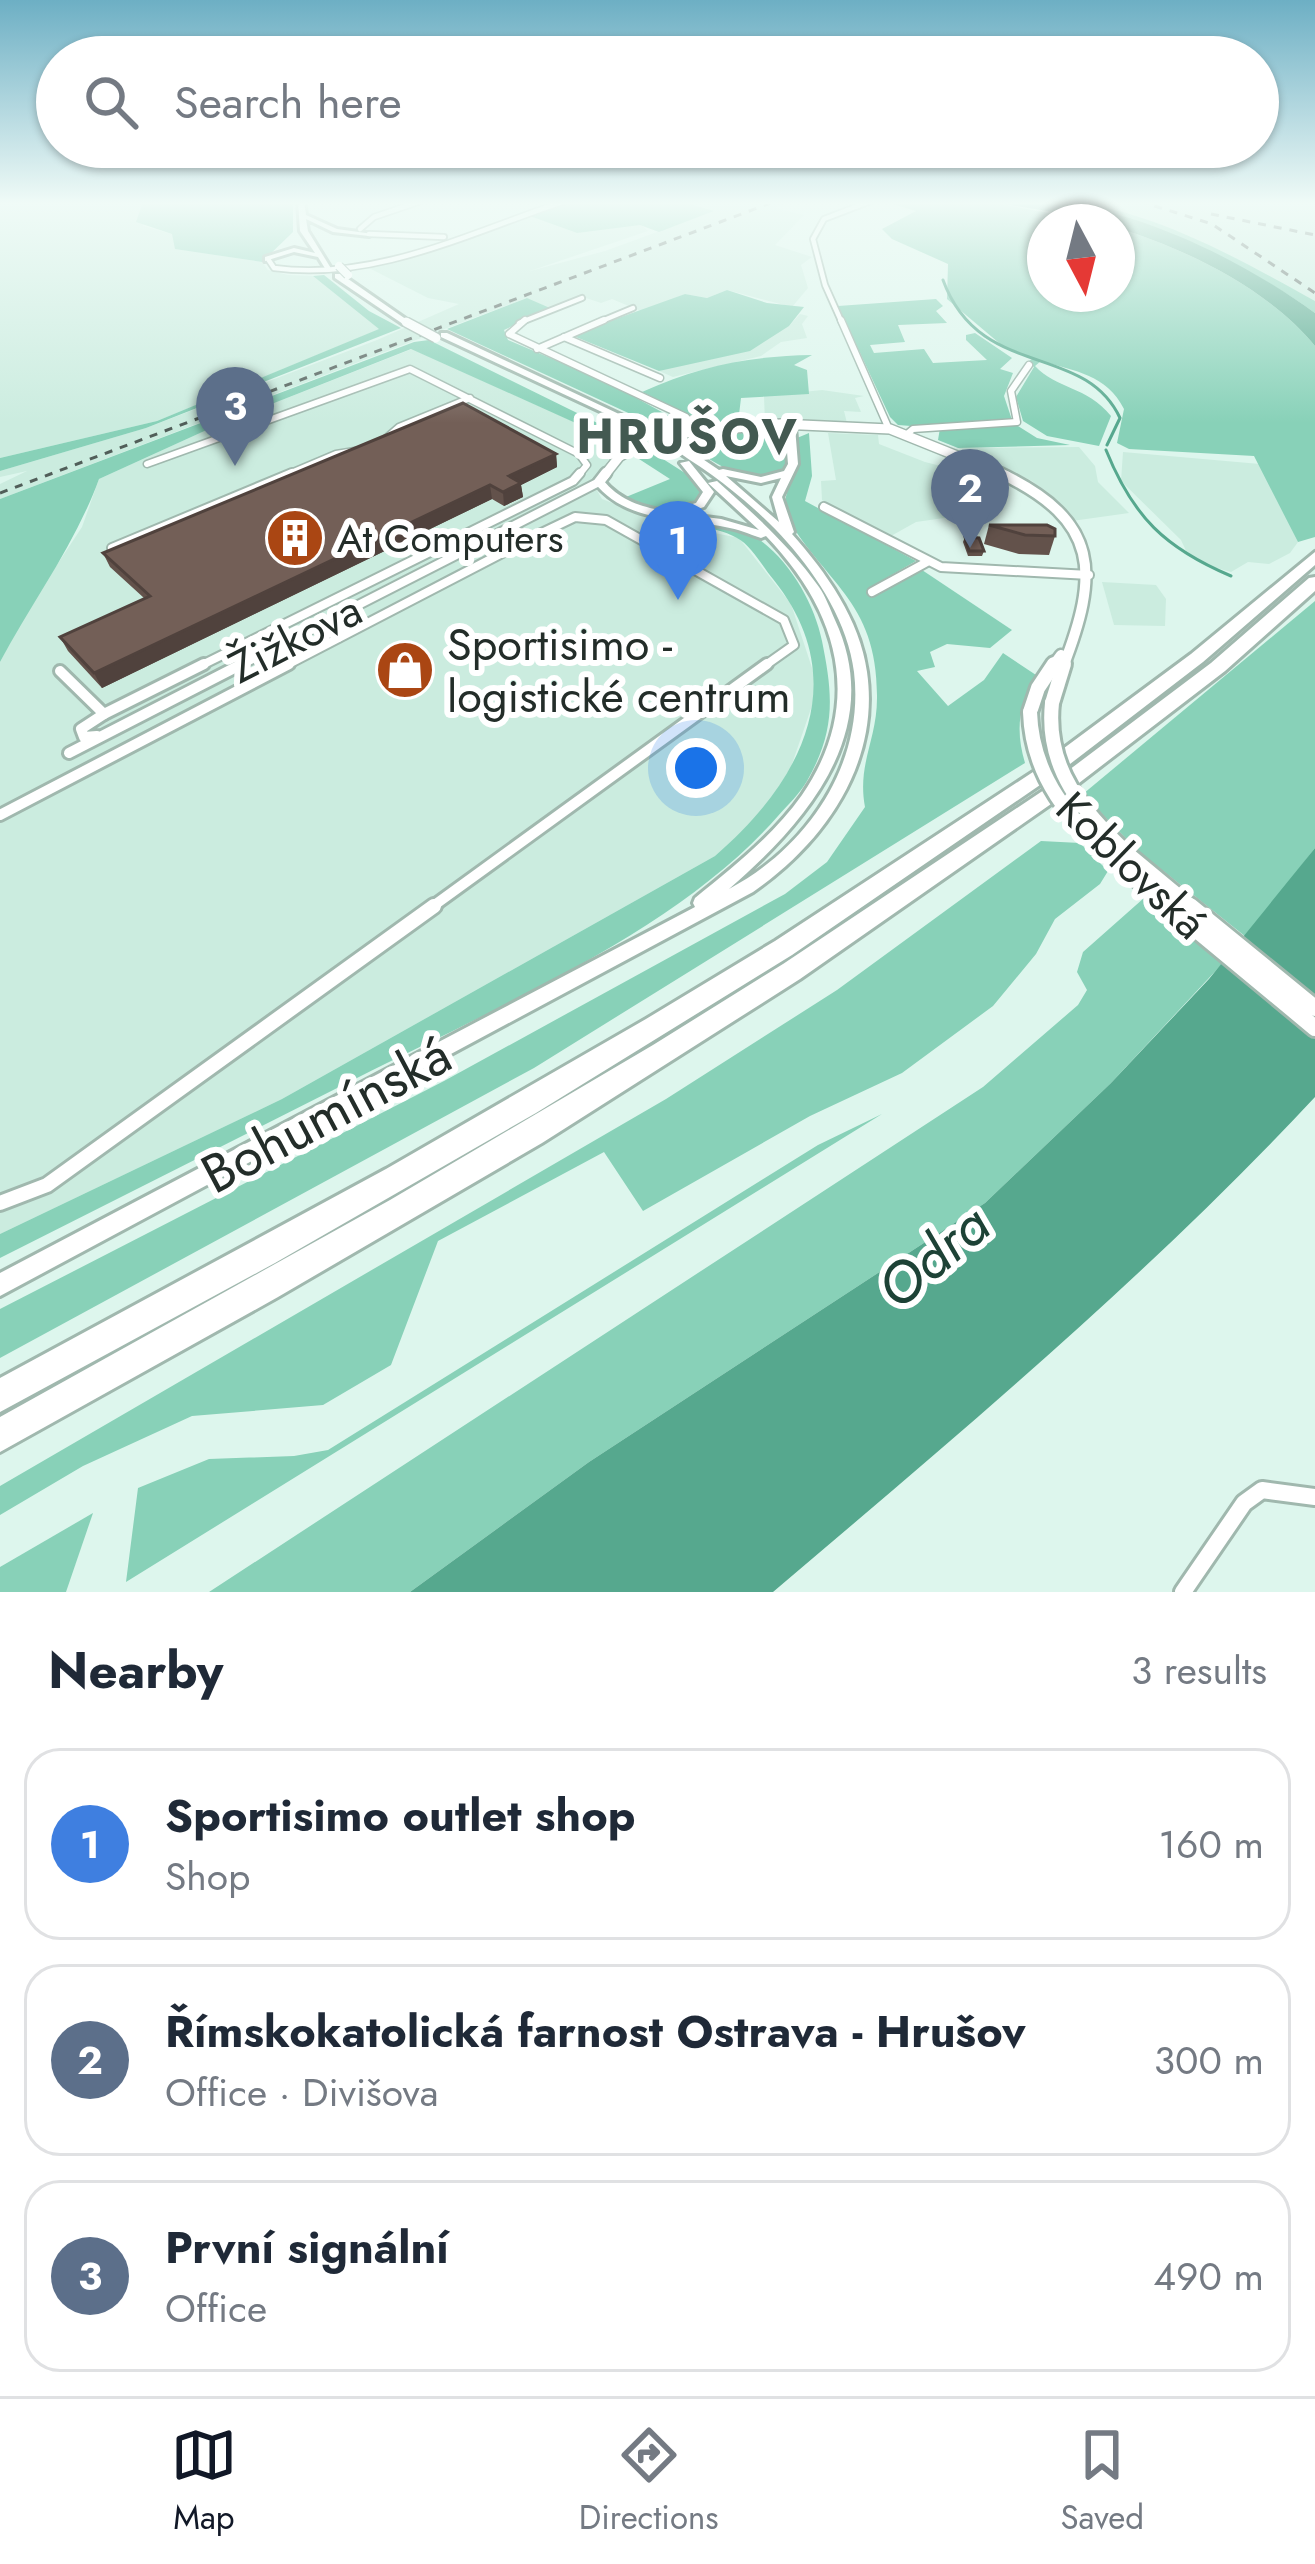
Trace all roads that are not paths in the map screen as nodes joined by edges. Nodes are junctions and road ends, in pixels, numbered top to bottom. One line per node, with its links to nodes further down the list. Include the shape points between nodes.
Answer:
1 (353, 275): 14 (main road, Bohumínská, bridge, via 410,321)
2 (822, 275): 12 (street)
3 (582, 298): 6 (street, via 509,329)
4 (633, 308): 5 (street)
5 (564, 337): 6 (street); 8 (street)
6 (537, 349): 11 (street)
7 (1029, 365): 13 (street, via 1010,394 1017,422)
8 (660, 378)
9 (470, 398): 17 (street, via 422,372 399,370); 23 (street, via 579,454 587,467); 26 (street, via 399,427 376,446 336,454)
10 (790, 427): 11 (street); 12 (street); 18 (main road)
11 (697, 429): 15 (street)
12 (889, 429): 13 (street)
13 (907, 434): 31 (street, via 1038,493 1071,529)
14 (642, 436): 15 (main road, Bohumínská, bridge); 19 (street, Žižkova)
15 (668, 442): 16 (main road, Bohumínská)
16 (690, 460): 18 (main road, via 747,479); 21 (main road, via 705,501); 25 (main road, Bohumínská); 29 (main road, Bohumínská)
17 (147, 464)
18 (790, 472): 25 (main road, via 777,497)
19 (598, 482): 21 (main road); 22 (street, Žižkova)
20 (824, 507): 30 (street)
21 (652, 512): 29 (main road, via 743,525)
22 (513, 528): 24 (street); 27 (street, Žižkova)
23 (454, 539): 27 (street); 36 (street)
24 (529, 539): 40 (street); 46 (street, via 575,517 606,520 784,620 794,645 47,1185)
25 (794, 543): 43 (main road, Bohumínská, via 856,640 864,688 854,757 826,814 793,854)
26 (112, 548)
27 (470, 549): 37 (street, Žižkova)
28 (1315, 557): 32 (highway)
29 (794, 562): 43 (main road, Bohumínská, via 830,615 843,655 835,752 783,833)
30 (927, 562): 31 (street); 33 (street)
31 (1089, 575): 34 (street)
32 (1306, 577): 39 (highway, via 1218,667)
33 (872, 592)
34 (1068, 646): 41 (street, Koblovská, bridge, via 1048,735 1059,770); 41 (street, Koblovská, bridge, via 1038,688 1031,746 1078,826)
35 (60, 670): 36 (street)
36 (104, 714): 37 (street, via 83,725 82,735)
37 (120, 728): 38 (street, Žižkova)
38 (69, 753)
39 (1068, 769)
40 (0, 815)
41 (1122, 858): 42 (street, Koblovská)
42 (1171, 899): 44 (street, Koblovská); 45 (street, Koblovská)
43 (650, 939): 47 (main road, Bohumínská)
44 (1315, 1008)
45 (1315, 1028)
46 (0, 1203)
47 (0, 1285)
48 (0, 1396): 49 (highway, via 618,1050 1039,789 876,917 642,1069)
49 (0, 1435)
50 (1315, 1497): 51 (street, via 1262,1490 1244,1503)
51 (1184, 1592)

